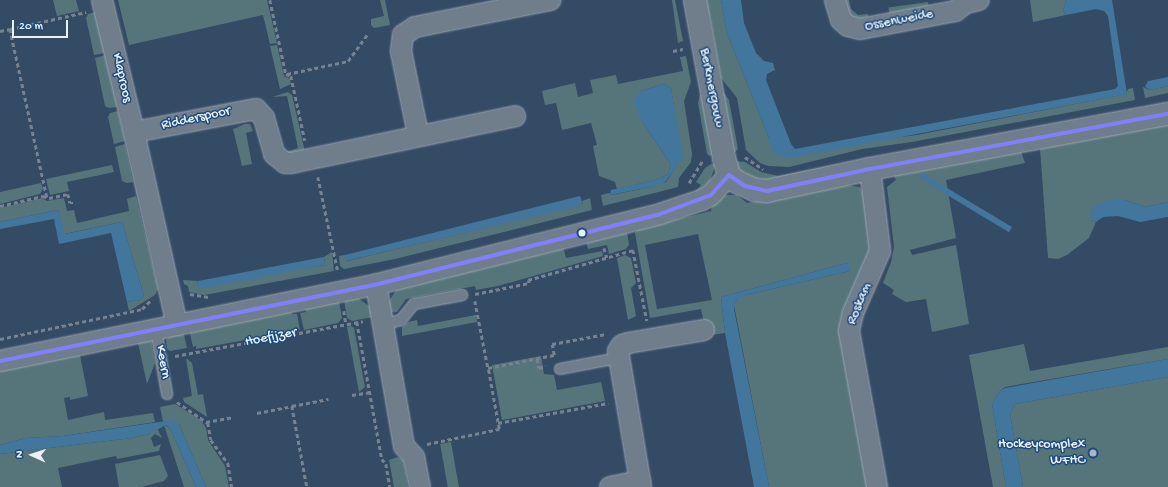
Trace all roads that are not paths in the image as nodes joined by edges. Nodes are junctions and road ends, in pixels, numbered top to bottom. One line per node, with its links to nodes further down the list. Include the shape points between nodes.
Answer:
1 (550, 0): 9 (street, via 415,27 403,35 401,51)
2 (694, 0): 11 (street, Berkmergouw)
3 (835, 0): 4 (street, Ossenweide, via 841,20 848,26 860,29 955,10 966,3)
4 (978, 0)
5 (103, 4): 8 (street, Klaproos)
6 (1168, 114): 10 (street)
7 (515, 116): 9 (street, Ridderspoor)
8 (134, 132): 9 (street, Ridderspoor, via 256,109 264,118 271,145 279,159 291,163); 15 (street)
9 (418, 134)
10 (870, 169): 11 (street, via 767,191 745,186); 25 (street, Roskam, via 880,251 853,313 849,331)
11 (729, 175): 12 (street, Keern, via 711,194 692,204)
12 (376, 284): 14 (street); 15 (street, Keern)
13 (462, 295): 14 (lane, via 414,304 401,320)
14 (382, 321): 23 (street, via 406,448 414,457)
15 (177, 325): 16 (street, Keern)
16 (156, 330): 19 (street, Keern); 21 (lane, Keern)
17 (704, 330): 18 (street, via 622,345 618,351)
18 (618, 358): 20 (lane); 22 (street)
19 (0, 361)
20 (560, 369)
21 (167, 394)
22 (641, 484): 24 (street)
23 (420, 487)
24 (610, 487)
25 (877, 487)

